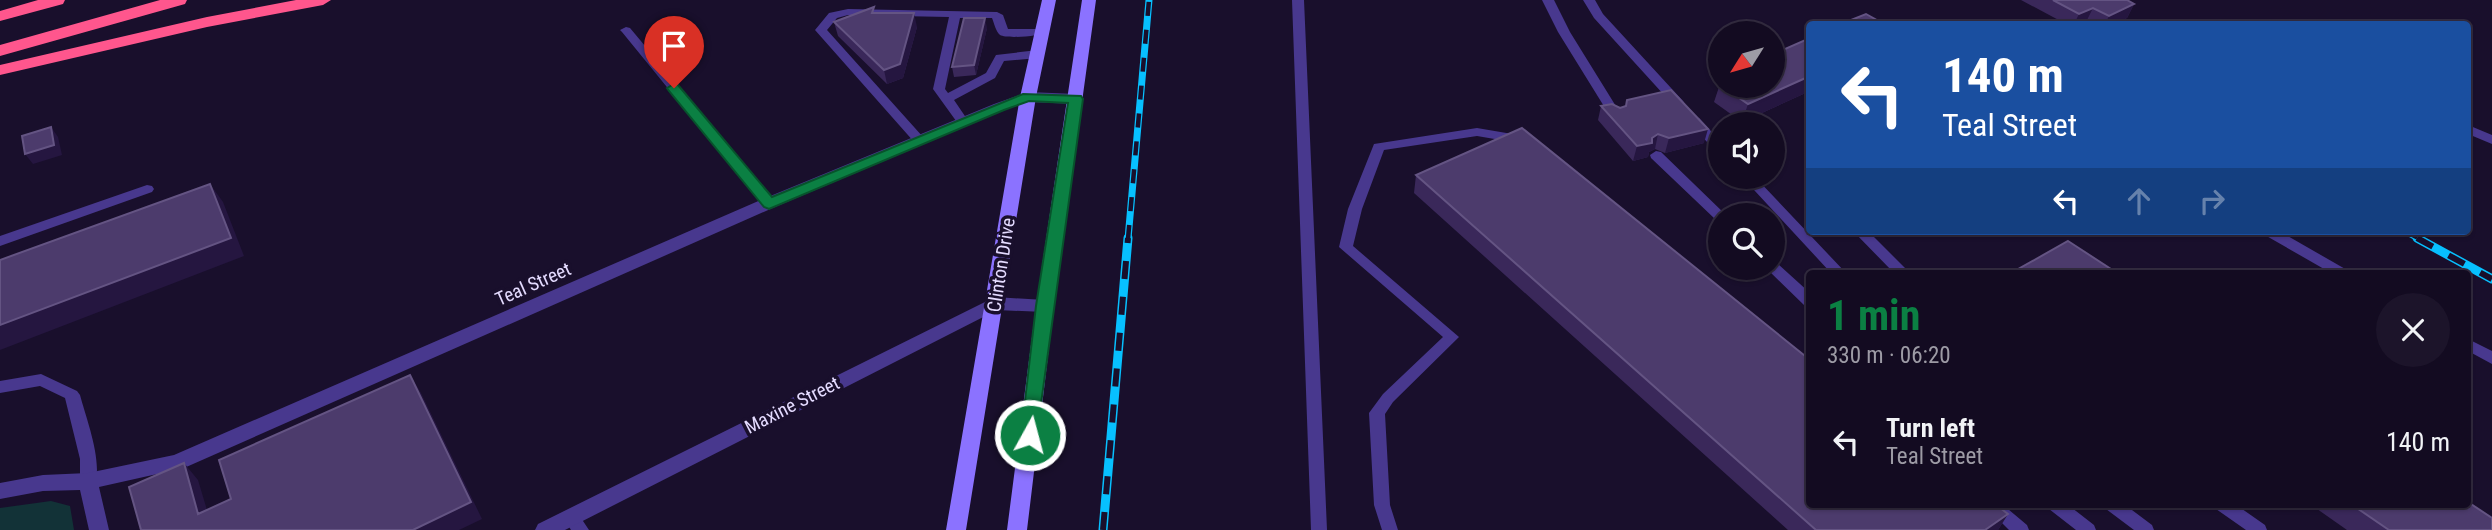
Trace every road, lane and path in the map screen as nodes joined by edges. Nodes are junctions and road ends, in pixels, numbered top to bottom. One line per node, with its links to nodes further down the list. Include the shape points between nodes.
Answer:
1 (57, 0): 10 (highway)
2 (179, 0): 14 (highway)
3 (323, 0): 17 (highway)
4 (1049, 0): 12 (main road, Clinton Drive)
5 (1089, 0): 19 (main road)
6 (1298, 0): 57 (lane)
7 (1548, 0): 21 (lane)
8 (1589, 0): 24 (lane, via 1598,16)
9 (955, 14): 13 (lane, via 997,15); 20 (lane, via 939,89); 25 (lane, via 848,12 834,15 821,30)
10 (0, 16)
11 (626, 30): 31 (lane)
12 (1042, 32): 13 (lane); 15 (main road, Clinton Drive)
13 (1006, 33): 16 (lane)
14 (0, 51)
15 (1038, 54): 16 (lane); 18 (main road, Clinton Drive)
16 (1000, 58): 20 (lane, via 991,75)
17 (0, 70)
18 (1028, 97): 19 (street, Teal Street); 22 (street, Teal Street); 41 (main road, Clinton Drive)
19 (1076, 99): 42 (main road)
20 (946, 100): 22 (lane)
21 (1616, 116)
22 (962, 122): 25 (street, Teal Street)
23 (2471, 130): 26 (lane)
24 (1708, 135)
25 (919, 140): 31 (street, Teal Street)
26 (2492, 140)
27 (1539, 147): 58 (lane, via 1519,137 1477,132 1379,147 1346,247 1452,337 1377,413 1382,505)
28 (1656, 155): 32 (lane)
29 (147, 189): 35 (lane)
30 (1759, 189): 36 (lane)
31 (769, 204): 46 (street, Teal Street, via 177,462)
32 (1708, 205)
33 (1864, 235): 37 (lane)
34 (2275, 235): 38 (lane)
35 (0, 241)
36 (1836, 270)
37 (1900, 270)
38 (2337, 270)
39 (1785, 278): 40 (lane)
40 (1806, 298)
41 (995, 303): 42 (street); 52 (street, Maxine Street); 55 (main road, Clinton Drive)
42 (1045, 306): 56 (main road)
43 (2471, 346): 44 (lane)
44 (2492, 358)
45 (0, 387): 46 (lane, via 41,380 72,395 88,459)
46 (88, 481): 47 (street, Teal Street); 53 (street)
47 (0, 491)
48 (1996, 508): 59 (lane)
49 (2060, 508): 60 (lane)
50 (2117, 508): 61 (lane)
51 (2227, 508): 62 (lane)
52 (576, 523): 54 (street, Maxine Street)
53 (99, 530)
54 (545, 530)
55 (956, 530)
56 (1017, 530)
57 (1319, 530)
58 (1390, 530)
59 (2021, 530)
60 (2088, 530)
61 (2146, 530)
62 (2259, 530)

